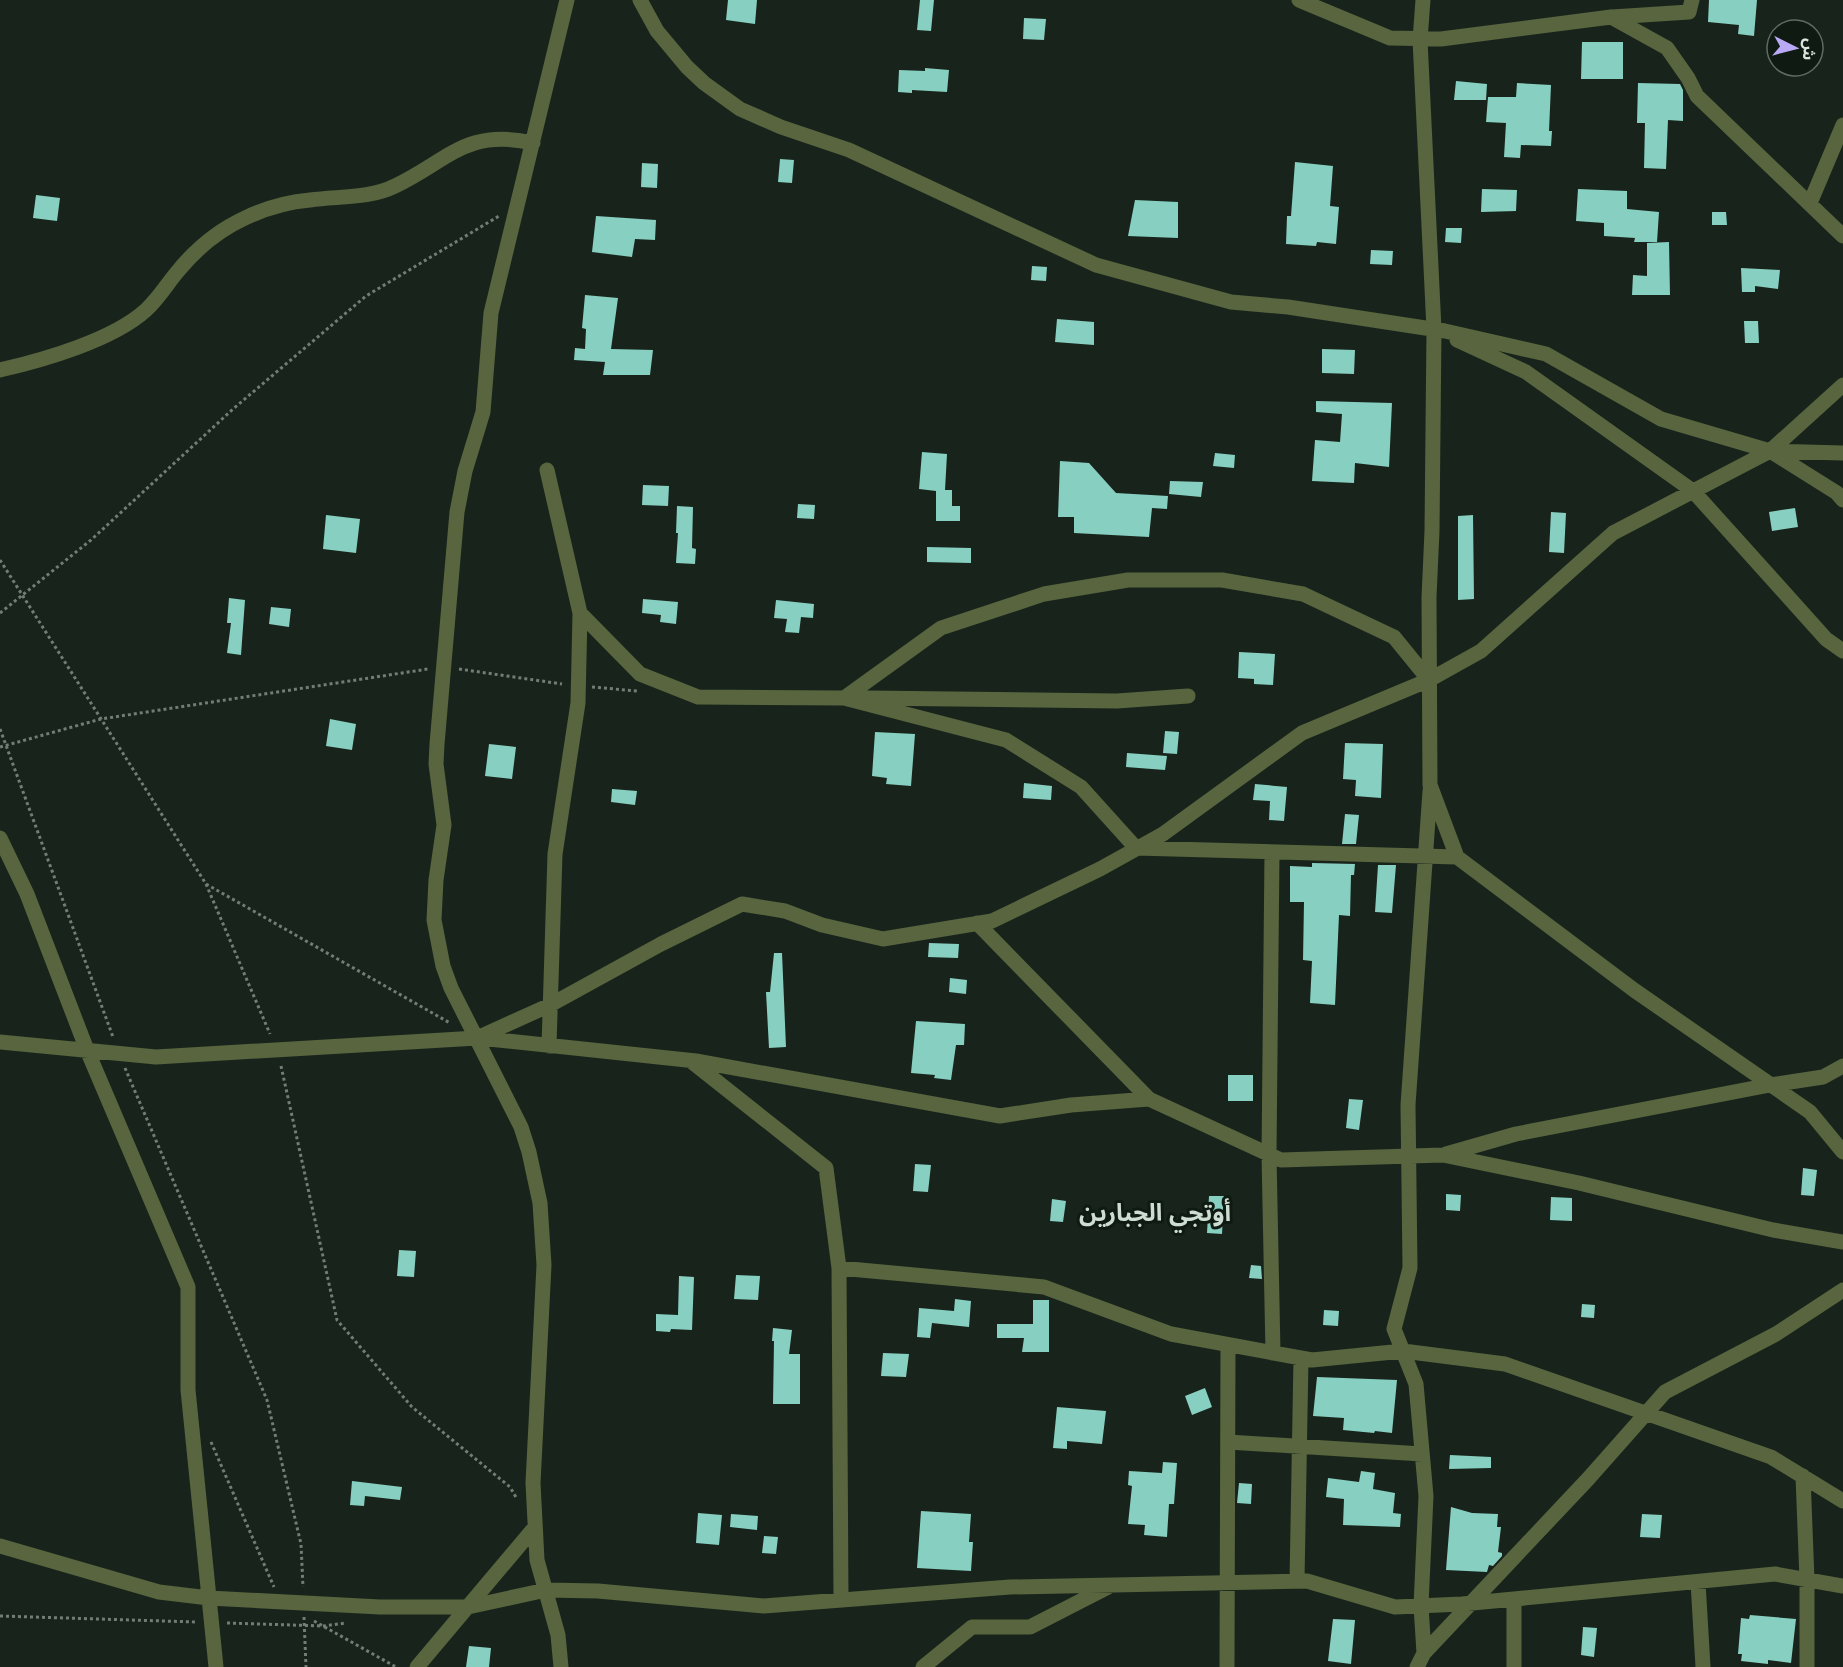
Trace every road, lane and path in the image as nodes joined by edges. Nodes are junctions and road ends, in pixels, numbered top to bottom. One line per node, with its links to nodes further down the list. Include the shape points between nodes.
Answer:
1 (567, 0): 9 (street)
2 (640, 0): 13 (street, via 657,31 687,67 740,109 849,150 1096,265 1231,302)
3 (1299, 0): 7 (street, via 1390,38)
4 (1423, 0): 7 (street)
5 (1692, 0): 6 (street, via 1689,12)
6 (1611, 17): 7 (street); 10 (street, via 1667,48 1697,96)
7 (1420, 40): 13 (street)
8 (1843, 125): 10 (street)
9 (533, 143): 11 (street); 14 (street, via 502,138 486,140 453,151 394,187 360,196 288,203 254,214 206,243 157,300 120,329)
10 (1810, 203): 12 (street)
11 (518, 204): 22 (path, via 366,296 232,409 91,540); 26 (street, via 491,313 483,412 460,491)
12 (1843, 236)
13 (1434, 329): 16 (street, via 1546,354 1661,419); 19 (street, via 1526,372); 27 (street)
14 (0, 370)
15 (1843, 385): 16 (street)
16 (1770, 451): 17 (street); 19 (street); 20 (street)
17 (1843, 453)
18 (546, 470): 24 (street)
19 (1693, 491): 25 (street, via 1826,639); 27 (street, via 1613,533 1481,651)
20 (1843, 500)
21 (0, 560): 22 (path)
22 (22, 595): 23 (path); 32 (path)
23 (0, 613)
24 (580, 613): 28 (street); 31 (street, via 640,674 698,697)
25 (1843, 651)
26 (444, 667): 28 (path); 32 (path); 45 (street, via 436,764 444,825 435,920 443,966)
27 (1429, 680): 31 (street, via 1394,637 1303,594 1222,580 1128,580 1044,594 941,628); 36 (street); 38 (street, via 1302,733 1163,834)
28 (578, 686): 29 (path); 44 (street, via 555,854)
29 (644, 692)
30 (1188, 696): 31 (street, via 1117,701)
31 (844, 698): 38 (street, via 1006,741 1080,787)
32 (101, 719): 34 (path); 42 (path)
33 (0, 729): 34 (path)
34 (6, 745): 35 (path); 50 (path)
35 (0, 747)
36 (1430, 785): 40 (street); 41 (street)
37 (0, 838): 48 (street, via 27,894)
38 (1137, 848): 39 (street); 43 (street, via 992,921)
39 (1272, 852): 40 (street); 56 (street)
40 (1425, 855): 41 (street); 58 (street, via 1408,1105)
41 (1457, 857): 53 (street, via 1634,990)
42 (206, 884): 45 (path); 49 (path)
43 (977, 923): 44 (street, via 883,939 785,911 742,904); 54 (street)
44 (550, 1005): 45 (street); 47 (street)
45 (477, 1038): 47 (street); 49 (street); 73 (street, via 520,1127 540,1203 544,1265 533,1483)
46 (0, 1042): 48 (street)
47 (549, 1046): 51 (street)
48 (87, 1050): 50 (street); 82 (street, via 188,1287 188,1390)
49 (277, 1050): 50 (street, via 156,1057); 73 (path, via 337,1320 412,1407 510,1487)
50 (118, 1053): 89 (path, via 267,1400 301,1544)
51 (690, 1060): 54 (street, via 1000,1116); 60 (street, via 826,1168)
52 (1843, 1066): 53 (street, via 1823,1077)
53 (1770, 1085): 55 (street, via 1810,1112); 57 (street, via 1516,1134)
54 (1149, 1099): 56 (street)
55 (1843, 1152)
56 (1269, 1155): 58 (street, via 1281,1160); 64 (street)
57 (1443, 1155): 58 (street); 59 (street, via 1773,1230)
58 (1409, 1156): 63 (street, via 1410,1268 1394,1329)
59 (1843, 1242)
60 (839, 1268): 62 (street, via 1044,1287 1171,1334); 83 (street)
61 (1843, 1290): 66 (street, via 1776,1334 1665,1392)
62 (1228, 1345): 64 (street); 68 (street)
63 (1403, 1351): 65 (street); 66 (street, via 1505,1364); 70 (street, via 1416,1383)
64 (1273, 1353): 65 (street)
65 (1301, 1358): 69 (street)
66 (1647, 1413): 71 (street, via 1772,1457); 86 (street)
67 (207, 1432): 85 (path)
68 (1228, 1442): 69 (street); 78 (street)
69 (1299, 1446): 70 (street); 76 (street)
70 (1422, 1454): 87 (street, via 1426,1496)
71 (1803, 1476): 72 (street); 75 (street)
72 (1843, 1501)
73 (535, 1527): 81 (street, via 537,1560); 88 (street)
74 (0, 1546): 82 (street, via 159,1592)
75 (1808, 1580): 77 (street, via 1774,1574); 80 (street); 105 (street)
76 (1297, 1581): 78 (street); 87 (street, via 1395,1606)
77 (1698, 1582): 84 (street); 104 (street)
78 (1227, 1583): 79 (street); 102 (street)
79 (1110, 1586): 83 (street, via 1010,1587); 101 (street, via 1030,1627 972,1627)
80 (1843, 1586)
81 (546, 1590): 83 (street, via 764,1606); 88 (street); 100 (street, via 558,1635)
82 (209, 1598): 85 (street); 92 (street)
83 (840, 1599)
84 (1514, 1600): 86 (street); 103 (street)
85 (280, 1602): 89 (street)
86 (1473, 1603): 87 (street); 95 (street)
87 (1421, 1606): 95 (street)
88 (468, 1607): 89 (street); 99 (street)
89 (304, 1609): 93 (path); 94 (path)
90 (0, 1616): 92 (path)
91 (357, 1622): 94 (path)
92 (212, 1623): 93 (path); 96 (street)
93 (305, 1626): 94 (path); 97 (path)
94 (323, 1626): 98 (path)
95 (1420, 1660)
96 (216, 1667)
97 (306, 1667)
98 (396, 1667)
99 (417, 1667)
100 (561, 1667)
101 (922, 1667)
102 (1227, 1667)
103 (1514, 1667)
104 (1703, 1667)
105 (1807, 1667)

